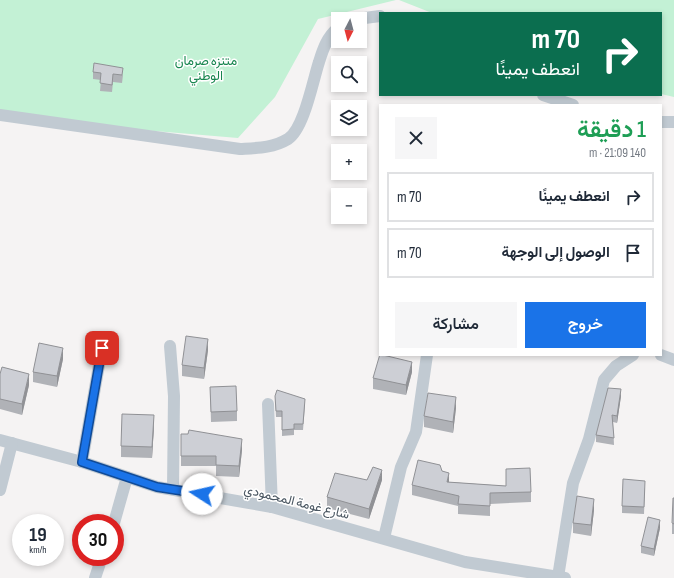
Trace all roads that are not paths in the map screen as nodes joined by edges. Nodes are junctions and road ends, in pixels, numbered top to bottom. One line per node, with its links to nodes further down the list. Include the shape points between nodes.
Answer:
1 (379, 16): 2 (street)
2 (367, 18)
3 (331, 33): 6 (street, via 297,128 289,138 269,147 240,149)
4 (546, 96): 5 (street)
5 (570, 104)
6 (0, 115)
7 (662, 122): 8 (street)
8 (674, 122)
9 (170, 346): 19 (street, via 174,396)
10 (102, 348): 17 (street)
11 (662, 355): 14 (street)
12 (427, 356): 23 (street, via 416,432 401,467)
13 (631, 356): 26 (street, via 616,366 604,380 589,439 573,483)
14 (674, 360)
15 (268, 404): 21 (street)
16 (6, 442): 17 (street, شارع غومة المحمودي); 20 (street)
17 (82, 462): 18 (street, شارع غومة المحمودي)
18 (127, 477): 19 (street, شارع غومة المحمودي, via 157,487); 22 (street)
19 (173, 489): 21 (street, شارع غومة المحمودي)
20 (0, 490)
21 (272, 507): 23 (street, شارع غومة المحمودي)
22 (117, 514)
23 (384, 538): 26 (street, شارع غومة المحمودي, via 465,562)
24 (99, 566): 25 (street)
25 (95, 578)
26 (562, 578)

